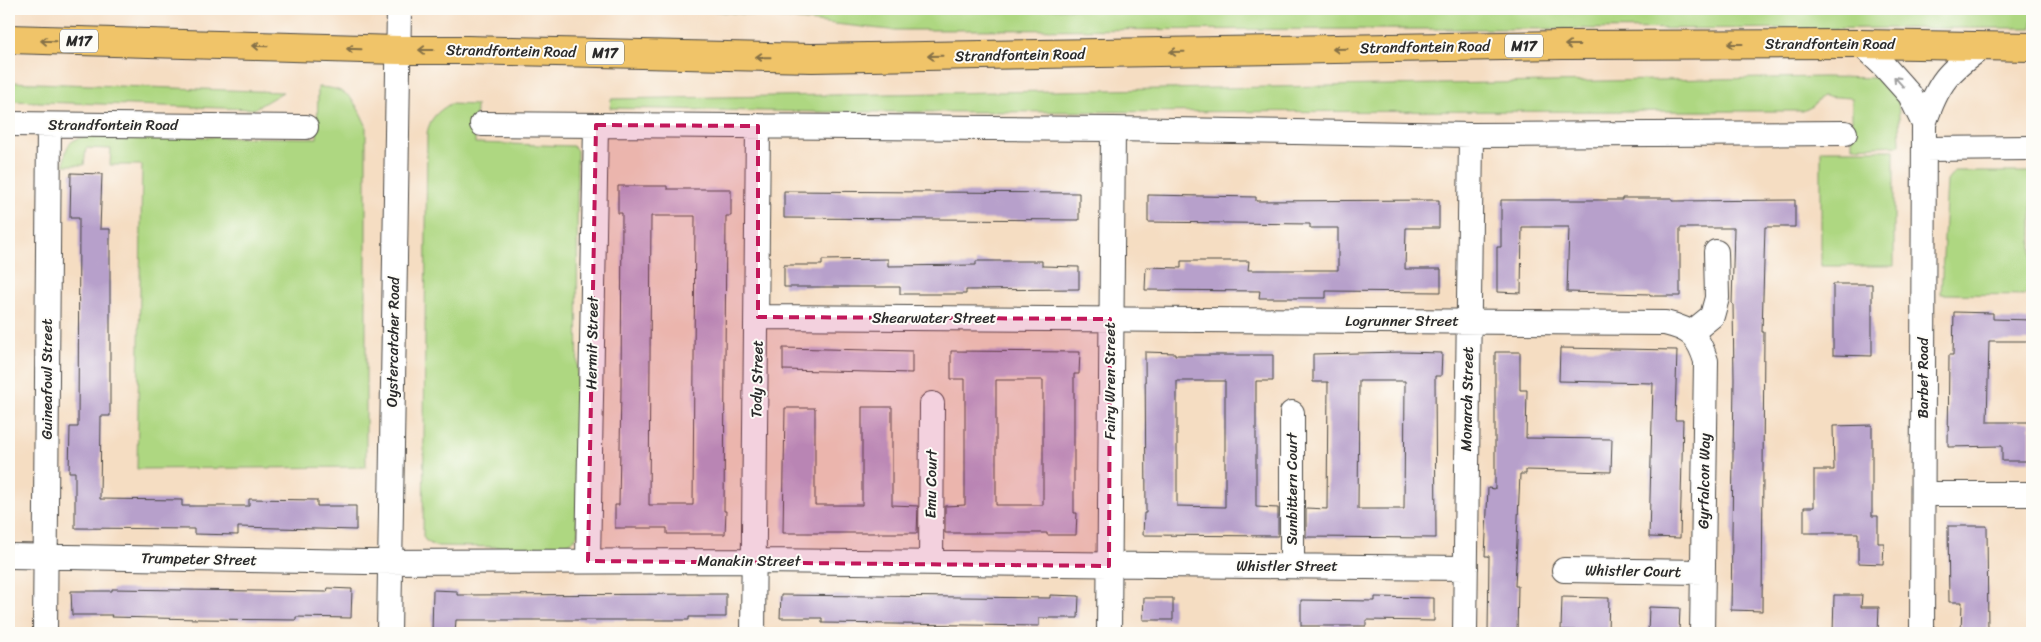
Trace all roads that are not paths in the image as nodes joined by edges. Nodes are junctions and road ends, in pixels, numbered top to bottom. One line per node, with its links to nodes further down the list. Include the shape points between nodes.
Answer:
1 (399, 9): 6 (street, Oystercatcher Road)
2 (9, 40): 6 (main road, Strandfontein Road / M17, one-way to 2)
3 (1860, 44): 4 (main road, Strandfontein Road / M17); 6 (main road, Strandfontein Road / M17, one-way to 6, via 1563,45 812,58); 9 (street, Barbet Road, one-way to 3, via 1910,95)
4 (1984, 46): 5 (main road, Strandfontein Road / M17); 9 (street, Barbet Road, via 1948,74 1933,98)
5 (2032, 47)
6 (398, 50): 32 (street, Oystercatcher Road)
7 (9, 124): 10 (street, Strandfontein Road)
8 (482, 124): 11 (street)
9 (1924, 124): 18 (street, Barbet Road)
10 (49, 125): 13 (street, Strandfontein Road); 29 (street, Guineafowl Street)
11 (596, 125): 12 (street); 30 (street, Hermit Street)
12 (758, 126): 14 (street); 20 (street, Tody Street)
13 (306, 127)
14 (1113, 130): 16 (street); 21 (street, Fairy Wren Street)
15 (1845, 133): 16 (street)
16 (1471, 135): 22 (street, Monarch Street)
17 (2032, 148): 18 (street)
18 (1924, 149): 26 (street, Barbet Road)
19 (1716, 252): 23 (street, via 1717,298 1712,316)
20 (758, 317): 21 (street, Shearwater Street); 31 (street, Tody Street)
21 (1110, 319): 22 (street, Logrunner Street); 34 (street, Fairy Wren Street)
22 (1468, 321): 23 (street, Logrunner Street, via 1665,323); 36 (street, Monarch Street)
23 (1692, 333): 38 (street, Gyrfalcon Way, via 1700,343 1706,361)
24 (932, 404): 33 (street, Emu Court)
25 (1292, 412): 35 (street, Sunbittern Court)
26 (1924, 494): 27 (street); 45 (street, Barbet Road)
27 (2032, 494)
28 (9, 556): 29 (street, Trumpeter Street)
29 (45, 556): 32 (street, Trumpeter Street); 39 (street, Guineafowl Street)
30 (588, 561): 31 (street, Manakin Street); 32 (street, Manakin Street)
31 (754, 561): 33 (street, Manakin Street); 41 (street, Tody Street)
32 (389, 562): 40 (street, Oystercatcher Road)
33 (931, 563): 34 (street, Manakin Street)
34 (1109, 566): 35 (street, Whistler Street); 42 (street, Fairy Wren Street)
35 (1292, 566): 36 (street, Whistler Street)
36 (1466, 568): 43 (street, Monarch Street)
37 (1564, 570): 38 (street, Whistler Court)
38 (1703, 572): 44 (street, Gyrfalcon Way)
39 (45, 633)
40 (389, 633)
41 (753, 633)
42 (1109, 633)
43 (1465, 633)
44 (1702, 633)
45 (1922, 633)

